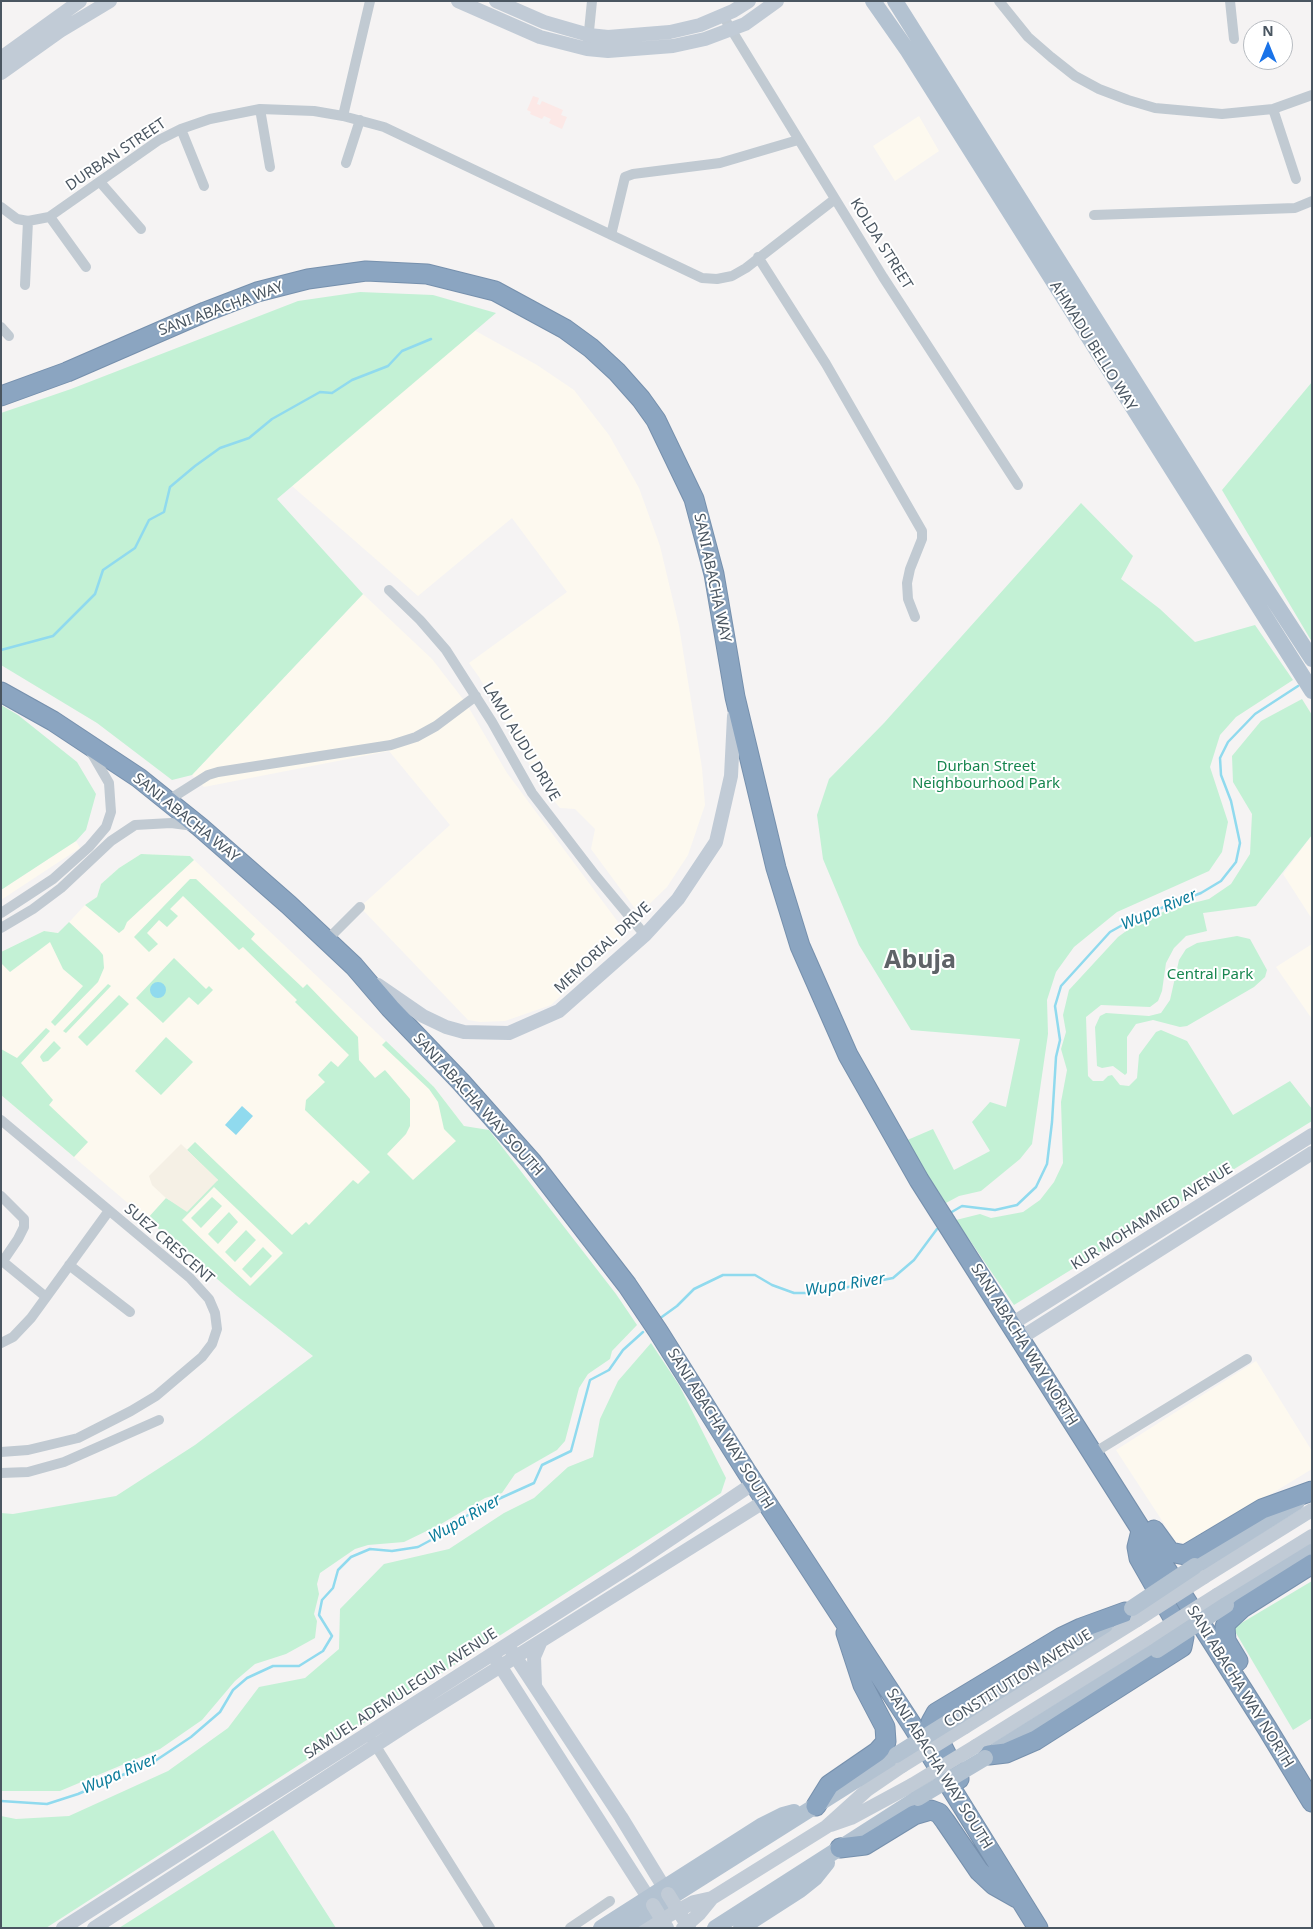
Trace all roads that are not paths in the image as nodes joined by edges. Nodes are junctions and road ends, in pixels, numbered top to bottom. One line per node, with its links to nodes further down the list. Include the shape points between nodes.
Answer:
1 (80, 1): 17 (main road)
2 (110, 1): 18 (main road, via 60,31)
3 (370, 1): 22 (street)
4 (458, 1): 16 (main road, via 540,36)
5 (496, 1): 16 (main road)
6 (592, 1): 16 (street)
7 (749, 1): 13 (main road)
8 (777, 1): 14 (main road, via 745,24)
9 (873, 1): 49 (main road, AHMADU BELLO WAY, via 908,51)
10 (895, 1): 48 (main road, AHMADU BELLO WAY)
11 (999, 1): 21 (street, via 1028,37 1075,76 1121,97 1155,108 1192,113)
12 (1230, 1): 15 (street)
13 (722, 16): 14 (street, KOLDA STREET); 16 (main road, via 670,32)
14 (730, 30): 16 (main road, via 673,46 608,51); 25 (street, KOLDA STREET)
15 (1234, 39)
16 (588, 42)
17 (1, 58)
18 (1, 73)
19 (1312, 95): 21 (street)
20 (260, 109): 22 (street, DURBAN STREET); 24 (street, DURBAN STREET, via 210,119); 27 (street)
21 (1273, 109): 28 (street)
22 (343, 116): 23 (street, DURBAN STREET)
23 (360, 120): 26 (street); 38 (street, DURBAN STREET, via 384,127)
24 (181, 129): 29 (street, DURBAN STREET, via 159,140); 30 (street)
25 (798, 140): 31 (street, KOLDA STREET); 38 (street, via 720,163 625,177)
26 (346, 163)
27 (270, 167)
28 (1296, 179)
29 (100, 182): 35 (street, DURBAN STREET); 37 (street)
30 (204, 186)
31 (835, 199): 39 (street, DURBAN STREET); 45 (street, KOLDA STREET)
32 (1312, 201): 34 (street, via 1295,208)
33 (1, 207): 36 (street, via 17,219)
34 (1094, 215)
35 (50, 217): 36 (street, DURBAN STREET); 40 (street)
36 (28, 221): 41 (street)
37 (141, 229)
38 (611, 235): 39 (street, DURBAN STREET, via 702,278 732,276)
39 (758, 257): 47 (street, via 831,372 922,531 907,583 908,599)
40 (86, 267)
41 (25, 285)
42 (1, 327): 43 (street)
43 (9, 336)
44 (1, 396): 52 (highway, SANI ABACHA WAY, via 67,372 257,292 308,279 366,271 398,271 427,274 495,291 536,312 590,348 623,379 656,420 694,499 706,536)
45 (1018, 485)
46 (388, 590): 51 (street, LAMU AUDU DRIVE, via 446,650)
47 (915, 618)
48 (1312, 659)
49 (1312, 691)
50 (1, 692): 53 (highway, SANI ABACHA WAY)
51 (476, 696): 54 (street, via 416,737 391,745 218,772); 60 (street, LAMU AUDU DRIVE, via 532,793)
52 (735, 697): 56 (highway, SANI ABACHA WAY); 60 (main road, MEMORIAL DRIVE, via 731,776 716,842 678,899)
53 (83, 741): 54 (highway, SANI ABACHA WAY); 58 (street, via 109,783 110,812 106,827 53,879)
54 (167, 801): 55 (highway, SANI ABACHA WAY)
55 (200, 827): 59 (street, via 171,823 135,825 111,842 61,888); 61 (highway, SANI ABACHA WAY)
56 (776, 868): 72 (highway, SANI ABACHA WAY NORTH, via 800,946 848,1055 919,1180)
57 (360, 907): 61 (street)
58 (1, 913)
59 (1, 928)
60 (645, 935): 62 (main road, MEMORIAL DRIVE, via 559,1011 509,1033 480,1033 446,1027 393,997)
61 (327, 940): 62 (highway, SANI ABACHA WAY)
62 (354, 966): 79 (highway, SANI ABACHA WAY SOUTH, via 532,1162 627,1285)
63 (1, 1120): 67 (street, SUEZ CRESCENT)
64 (1309, 1137): 72 (main road, KUR MOHAMMED AVENUE, via 1172,1224)
65 (1312, 1153): 72 (main road, KUR MOHAMMED AVENUE, via 1185,1234)
66 (1, 1196): 68 (street, via 24,1219 18,1239)
67 (108, 1212): 69 (street); 76 (street, SUEZ CRESCENT, via 190,1278 209,1299 215,1313 216,1329 212,1344 202,1357 156,1396 101,1428 53,1446)
68 (2, 1260): 70 (street)
69 (69, 1265): 70 (street); 71 (street)
70 (46, 1297): 73 (street, via 14,1337)
71 (130, 1312)
72 (1015, 1332): 77 (highway, SANI ABACHA WAY NORTH)
73 (1, 1343)
74 (1247, 1359): 77 (street)
75 (159, 1420): 78 (street, via 64,1462 28,1472)
76 (1, 1452)
77 (1092, 1454): 83 (highway, via 1122,1479 1165,1547 1177,1555); 84 (highway, SANI ABACHA WAY NORTH)
78 (1, 1473)
79 (754, 1483): 81 (highway, SANI ABACHA WAY SOUTH); 92 (main road, SAMUEL ADEMULEGUN AVENUE)
80 (1312, 1492): 83 (highway, via 1279,1502)
81 (765, 1501): 90 (highway, SANI ABACHA WAY SOUTH); 91 (main road, SAMUEL ADEMULEGUN AVENUE)
82 (1312, 1510): 83 (main road, CONSTITUTION AVENUE)
83 (1256, 1528): 89 (main road, CONSTITUTION AVENUE, bridge, via 1200,1572)
84 (1141, 1531): 99 (highway, SANI ABACHA WAY NORTH); 102 (highway, via 1137,1547 1139,1558 1184,1637 1182,1647 1036,1740 1006,1753)
85 (1312, 1536): 88 (main road, CONSTITUTION AVENUE)
86 (1312, 1552): 88 (main road, CONSTITUTION AVENUE)
87 (1312, 1564): 88 (highway)
88 (1285, 1568): 99 (highway, via 1231,1617 1225,1627 1228,1646 1262,1703); 102 (main road, CONSTITUTION AVENUE, bridge, via 1222,1600)
89 (1131, 1613): 103 (main road, CONSTITUTION AVENUE, bridge); 108 (highway, via 1088,1625 1062,1637 933,1717 933,1728 980,1821)
90 (842, 1617): 106 (highway, via 856,1667 887,1737 877,1752 829,1784); 108 (highway, SANI ABACHA WAY SOUTH)
91 (540, 1643): 94 (main road, SAMUEL ADEMULEGUN AVENUE); 97 (main road, via 534,1657)
92 (508, 1645): 93 (main road, SAMUEL ADEMULEGUN AVENUE); 94 (main road)
93 (493, 1654): 95 (main road); 100 (main road, SAMUEL ADEMULEGUN AVENUE)
94 (516, 1657): 95 (main road, SAMUEL ADEMULEGUN AVENUE); 97 (main road)
95 (501, 1667): 96 (main road, SAMUEL ADEMULEGUN AVENUE); 98 (main road)
96 (477, 1681): 98 (main road, via 495,1680); 101 (main road, SAMUEL ADEMULEGUN AVENUE)
97 (535, 1687): 110 (main road)
98 (519, 1694): 114 (main road)
99 (1267, 1728): 105 (highway, SANI ABACHA WAY NORTH)
100 (368, 1732): 101 (street); 115 (main road, SAMUEL ADEMULEGUN AVENUE)
101 (376, 1745): 116 (main road, SAMUEL ADEMULEGUN AVENUE); 117 (street)
102 (983, 1753): 104 (main road, CONSTITUTION AVENUE, bridge)
103 (899, 1761): 106 (main road, CONSTITUTION AVENUE); 107 (main road, CONSTITUTION AVENUE)
104 (915, 1791): 107 (main road, CONSTITUTION AVENUE); 109 (main road, CONSTITUTION AVENUE)
105 (1312, 1802)
106 (812, 1809): 110 (main road, via 772,1820); 120 (main road, CONSTITUTION AVENUE)
107 (826, 1827): 111 (main road, CONSTITUTION AVENUE)
108 (982, 1839): 112 (highway, SANI ABACHA WAY SOUTH)
109 (836, 1851): 112 (highway, via 865,1845 914,1815 931,1810 939,1813 979,1871 994,1885); 125 (main road, CONSTITUTION AVENUE); 126 (main road, via 815,1878)
110 (666, 1890): 114 (main road); 124 (main road, bridge)
111 (712, 1898): 121 (main road, CONSTITUTION AVENUE, via 694,1902); 123 (main road, CONSTITUTION AVENUE)
112 (1021, 1900): 127 (highway, SANI ABACHA WAY SOUTH)
113 (610, 1901): 118 (street)
114 (650, 1901): 119 (main road); 122 (main road, bridge)
115 (63, 1928)
116 (94, 1928)
117 (490, 1928)
118 (570, 1928)
119 (601, 1928)
120 (622, 1928)
121 (645, 1928)
122 (667, 1928)
123 (683, 1928)
124 (689, 1928)
125 (714, 1928)
126 (741, 1928)
127 (1038, 1928)

